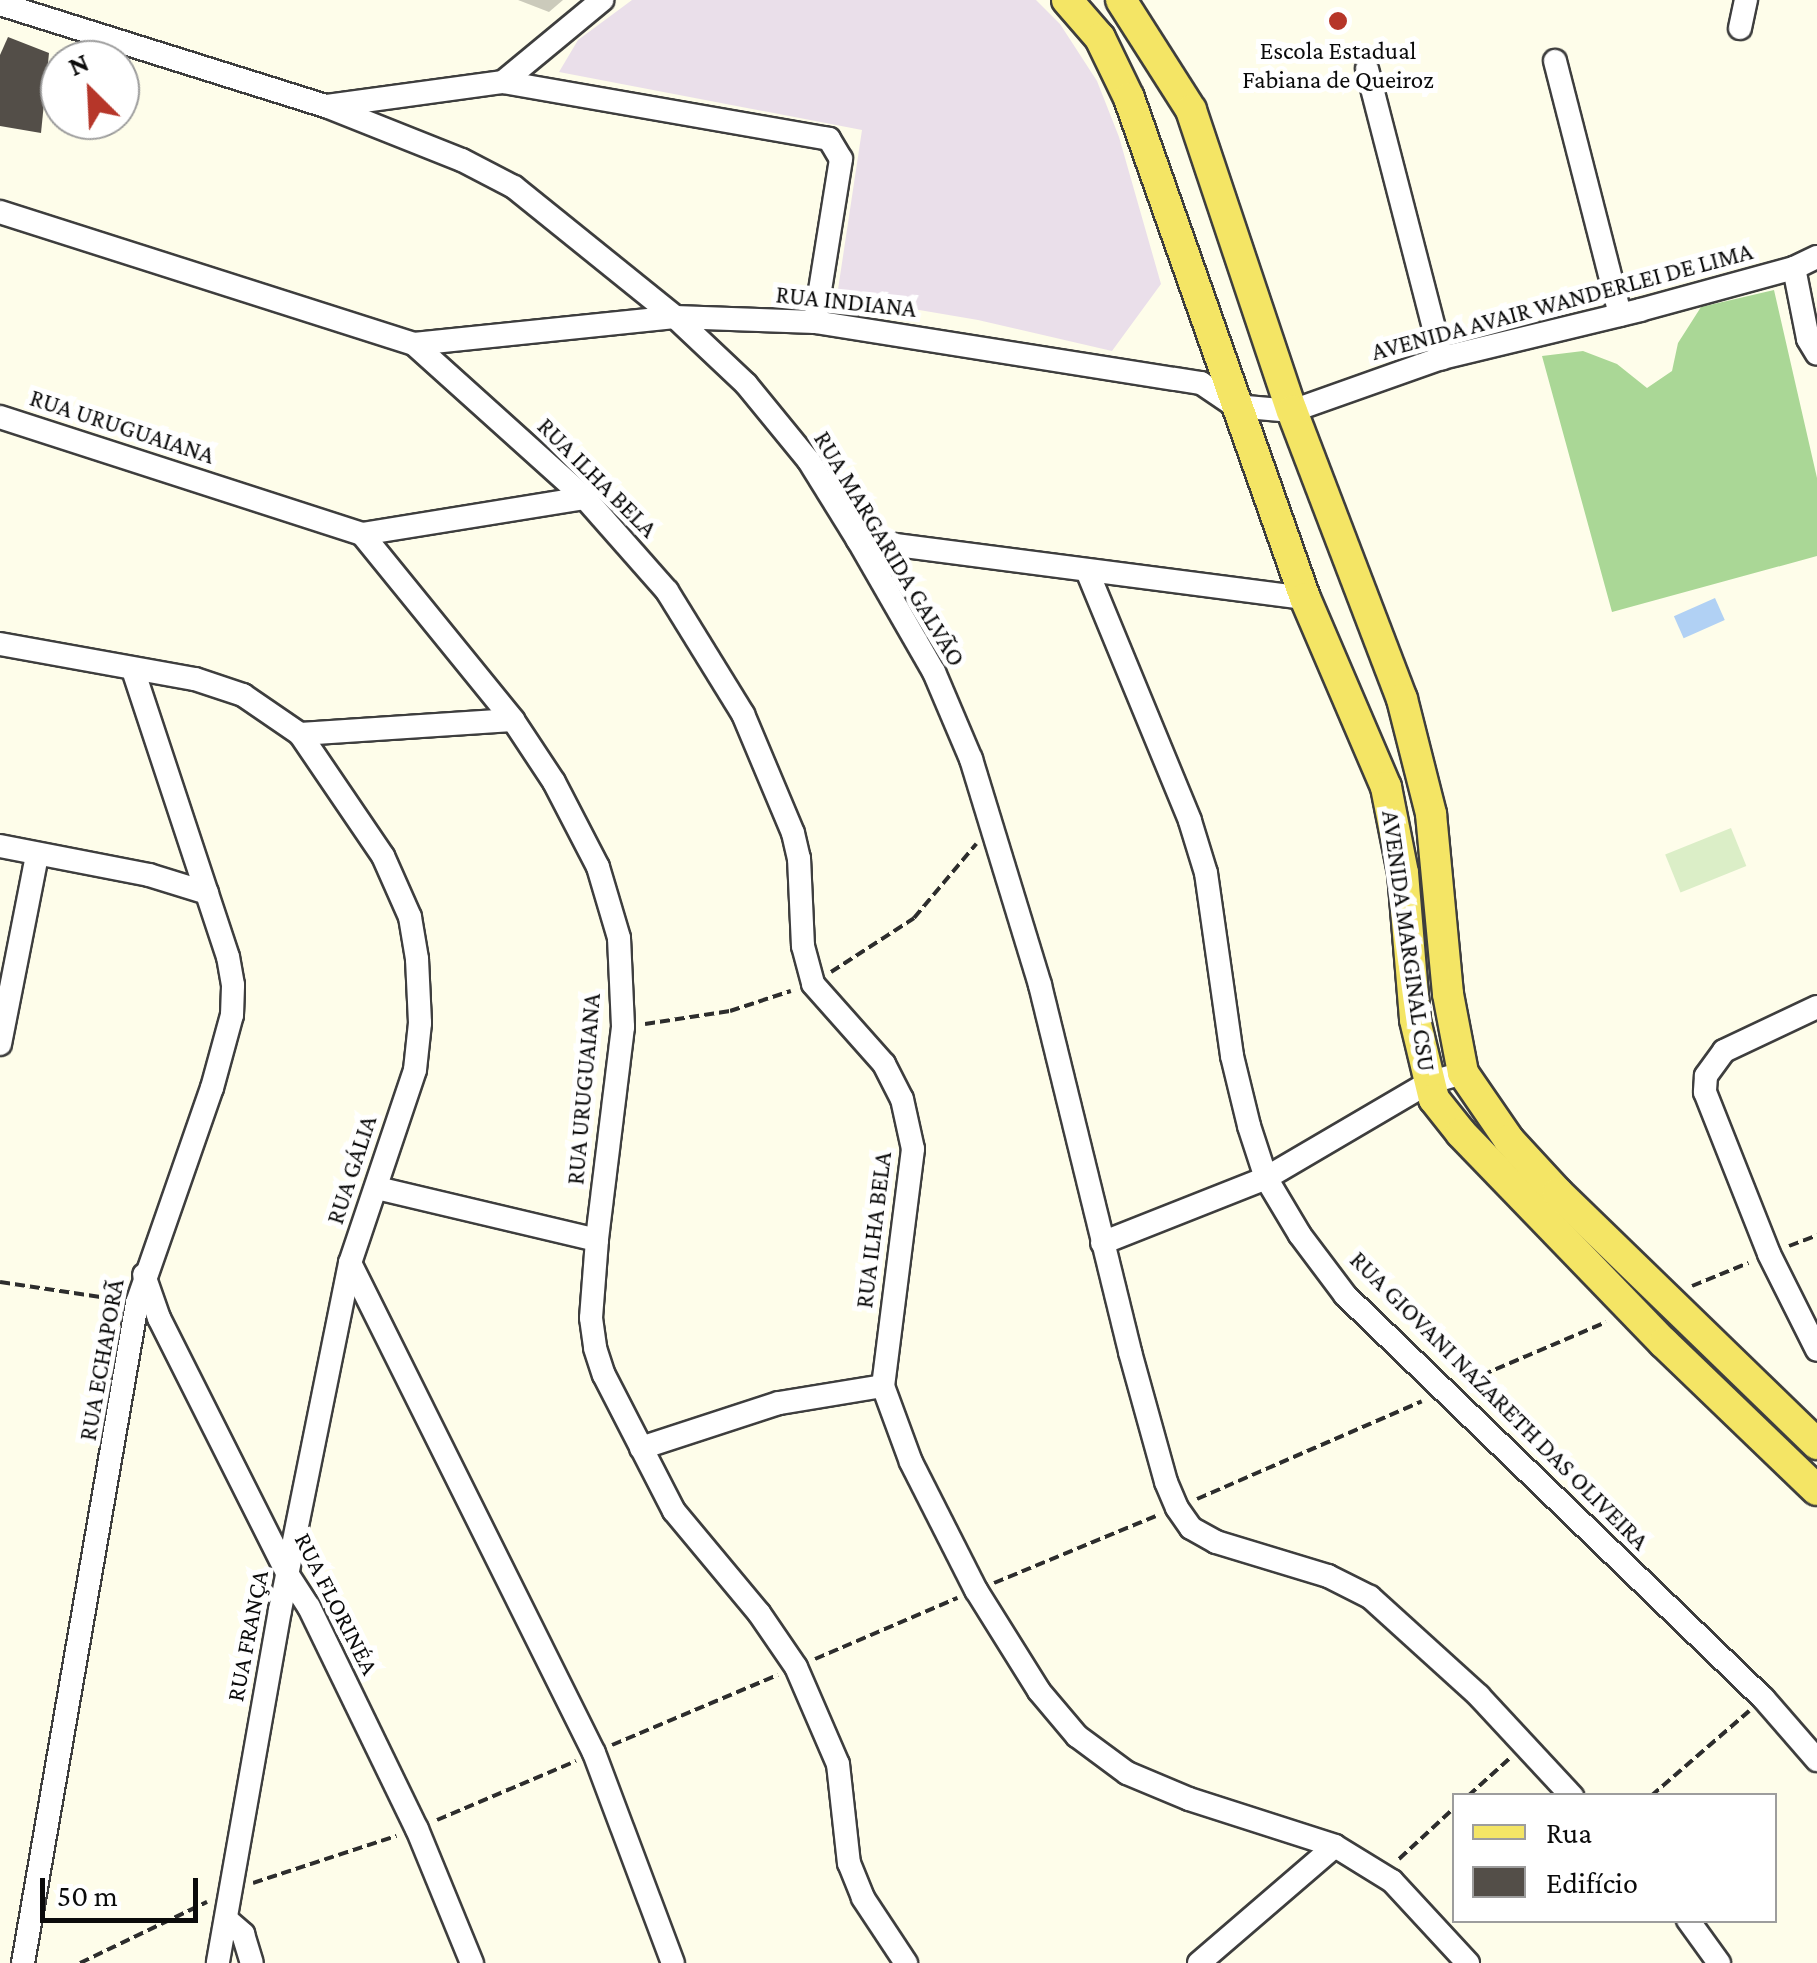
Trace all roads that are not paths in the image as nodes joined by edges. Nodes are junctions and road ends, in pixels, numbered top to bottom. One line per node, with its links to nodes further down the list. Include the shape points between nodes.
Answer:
1 (602, 0): 10 (street)
2 (1067, 0): 7 (main road, AVENIDA MARGINAL CSU)
3 (1746, 0): 6 (street)
4 (1122, 1): 7 (street); 21 (main road, AVENIDA MARGINAL CSU, via 1191,110)
5 (0, 4): 11 (street, RUA MARGARIDA GALVÃO)
6 (1740, 28)
7 (1100, 38): 21 (main road, AVENIDA MARGINAL CSU)
8 (1555, 61): 15 (street)
9 (1367, 69): 20 (street)
10 (503, 82): 11 (street); 17 (street, via 829,139 841,159)
11 (326, 106): 16 (street, RUA MARGARIDA GALVÃO, via 514,187)
12 (0, 212): 18 (street, RUA ILHA BELA)
13 (1817, 257): 14 (street, AVENIDA AVAIR WANDERLEI DE LIMA)
14 (1794, 268): 15 (street, AVENIDA AVAIR WANDERLEI DE LIMA); 19 (street)
15 (1620, 315): 20 (street, AVENIDA AVAIR WANDERLEI DE LIMA)
16 (675, 317): 17 (street, RUA INDIANA); 18 (street, RUA INDIANA); 25 (street, RUA MARGARIDA GALVÃO, via 746,384 809,461)
17 (815, 322): 21 (street, RUA INDIANA, via 1202,383)
18 (414, 344): 23 (street, RUA ILHA BELA)
19 (1817, 354)
20 (1442, 358): 21 (street, AVENIDA AVAIR WANDERLEI DE LIMA)
21 (1264, 408): 27 (main road, AVENIDA MARGINAL CSU); 37 (main road, AVENIDA MARGINAL CSU, via 1402,699 1433,833)
22 (0, 417): 24 (street, RUA URUGUAIANA)
23 (585, 498): 24 (street); 46 (street, RUA ILHA BELA, via 682,612 743,714 793,833 813,984 884,1064 912,1129)
24 (362, 534): 30 (street, RUA URUGUAIANA)
25 (858, 540): 26 (street); 42 (street, RUA MARGARIDA GALVÃO, via 934,672 971,760 1040,985)
26 (1088, 573): 27 (street); 39 (street, RUA GIOVANI NAZARETH DAS OLIVEIRA, via 1206,873 1232,1056)
27 (1304, 598): 38 (main road, AVENIDA MARGINAL CSU, via 1386,787)
28 (0, 644): 29 (street, RUA GÁLIA)
29 (133, 668): 31 (street, RUA GÁLIA, via 242,695); 34 (street, RUA ECHAPORÃ)
30 (513, 720): 31 (street); 41 (street, RUA URUGUAIANA, via 554,782 612,905 619,938 622,1027)
31 (300, 734): 40 (street, RUA GÁLIA, via 383,856 410,917 417,958 415,1070)
32 (0, 846): 33 (street)
33 (37, 856): 34 (street); 36 (street)
34 (207, 892): 44 (street, RUA ECHAPORÃ, via 228,957 232,1016 172,1209)
35 (1817, 1007): 45 (street, via 1724,1051 1706,1076 1705,1092 1769,1254)
36 (0, 1044)
37 (1462, 1073): 38 (street); 47 (main road, AVENIDA MARGINAL CSU, via 1509,1140)
38 (1428, 1084): 39 (street); 49 (main road, AVENIDA MARGINAL CSU, via 1461,1133)
39 (1266, 1178): 42 (street); 51 (street, RUA GIOVANI NAZARETH DAS OLIVEIRA, via 1345,1296 1764,1698)
40 (376, 1188): 41 (street); 43 (street, RUA GÁLIA)
41 (597, 1240): 48 (street, RUA URUGUAIANA, via 595,1348)
42 (1102, 1244): 52 (street, RUA MARGARIDA GALVÃO, via 1166,1482 1191,1528 1370,1597 1479,1696)
43 (350, 1262): 50 (street, RUA FRANÇA); 60 (street, RUA GÁLIA, via 594,1753)
44 (144, 1274): 50 (street, RUA FLORINÉA); 56 (street, RUA ECHAPORÃ)
45 (1817, 1350)
46 (883, 1386): 48 (street, via 779,1403); 53 (street, RUA ILHA BELA, via 910,1462 976,1590 1039,1691 1077,1736 1127,1773)
47 (1817, 1444)
48 (641, 1448): 61 (street, RUA URUGUAIANA, via 674,1511 796,1667 838,1764 849,1863 862,1898)
49 (1817, 1490)
50 (288, 1574): 54 (street, RUA FRANÇA); 59 (street, RUA FLORINÉA, via 416,1829)
51 (1817, 1760)
52 (1569, 1793)
53 (1335, 1846): 62 (street); 63 (street, RUA ILHA BELA, via 1382,1874)
54 (226, 1919): 57 (street, RUA FRANÇA); 58 (street, via 242,1934)
55 (1690, 1923): 64 (street)
56 (23, 1963)
57 (218, 1963)
58 (252, 1963)
59 (472, 1963)
60 (673, 1963)
61 (906, 1963)
62 (1199, 1963)
63 (1468, 1963)
64 (1719, 1963)

